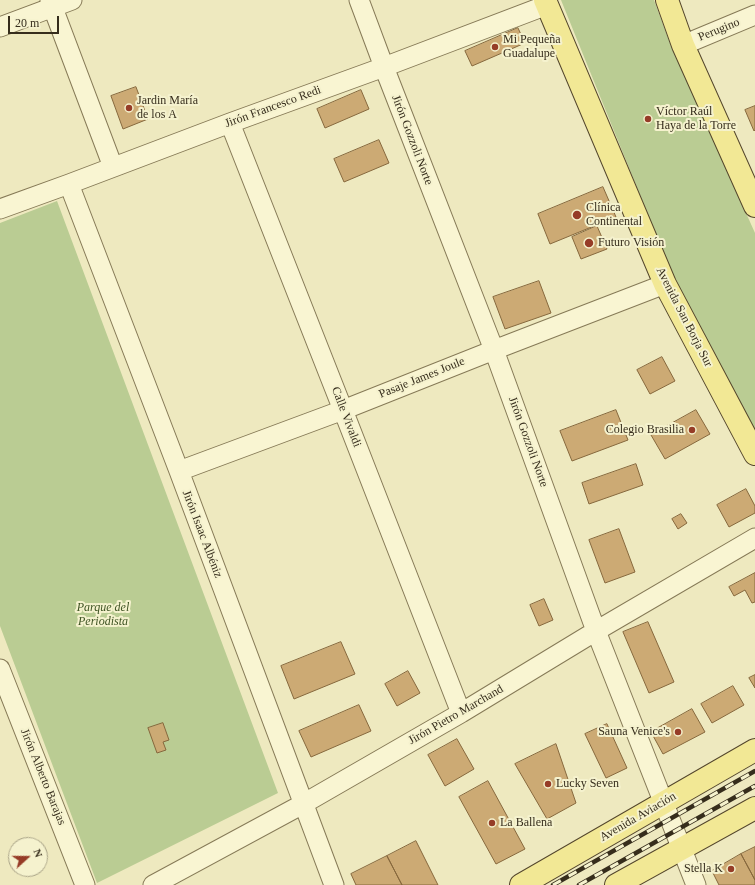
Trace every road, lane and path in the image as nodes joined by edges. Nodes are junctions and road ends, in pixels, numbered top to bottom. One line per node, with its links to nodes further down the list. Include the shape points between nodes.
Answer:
1 (72, 0): 5 (street)
2 (359, 0): 9 (street, Jirón Gozzoli Norte)
3 (667, 0): 8 (main road)
4 (546, 3): 9 (street, Jirón Francesco Redi); 15 (main road, Avenida San Borja Sur)
5 (52, 4): 7 (street); 11 (street)
6 (755, 15): 8 (street, Perugino)
7 (0, 27)
8 (683, 45): 13 (main road)
9 (384, 66): 10 (street, Jirón Francesco Redi); 16 (street, Jirón Gozzoli Norte)
10 (230, 122): 11 (street, Jirón Francesco Redi); 17 (street, Calle Vivaldi)
11 (113, 167): 12 (street, Jirón Francesco Redi)
12 (69, 184): 14 (street, Jirón Francesco Redi); 19 (street, Jirón Isaac Albéniz)
13 (755, 206)
14 (0, 209)
15 (665, 284): 16 (street, Pasaje James Joule); 18 (main road, Avenida San Borja Sur)
16 (494, 350): 17 (street, Pasaje James Joule); 21 (street, Jirón Gozzoli Norte)
17 (343, 410): 19 (street, Pasaje James Joule); 23 (street, Calle Vivaldi)
18 (755, 454)
19 (179, 471): 26 (street, Jirón Isaac Albéniz)
20 (755, 538): 21 (street, Jirón Pietro Marchand)
21 (596, 631): 23 (street, Jirón Pietro Marchand); 25 (street, Jirón Gozzoli Norte)
22 (0, 669): 29 (street, Jirón Alberto Barajas)
23 (461, 713): 26 (street, Jirón Pietro Marchand)
24 (755, 750): 25 (main road, Avenida Aviación)
25 (663, 803): 28 (street, Jirón Gozzoli Norte); 32 (main road, Avenida Aviación)
26 (303, 804): 30 (street, Jirón Pietro Marchand); 31 (street, Jirón Isaac Albéniz)
27 (755, 808): 28 (main road)
28 (682, 849): 33 (main road); 34 (street, Jirón Gozzoli Norte)
29 (85, 885)
30 (152, 885)
31 (334, 885)
32 (521, 885)
33 (616, 885)
34 (696, 885)

